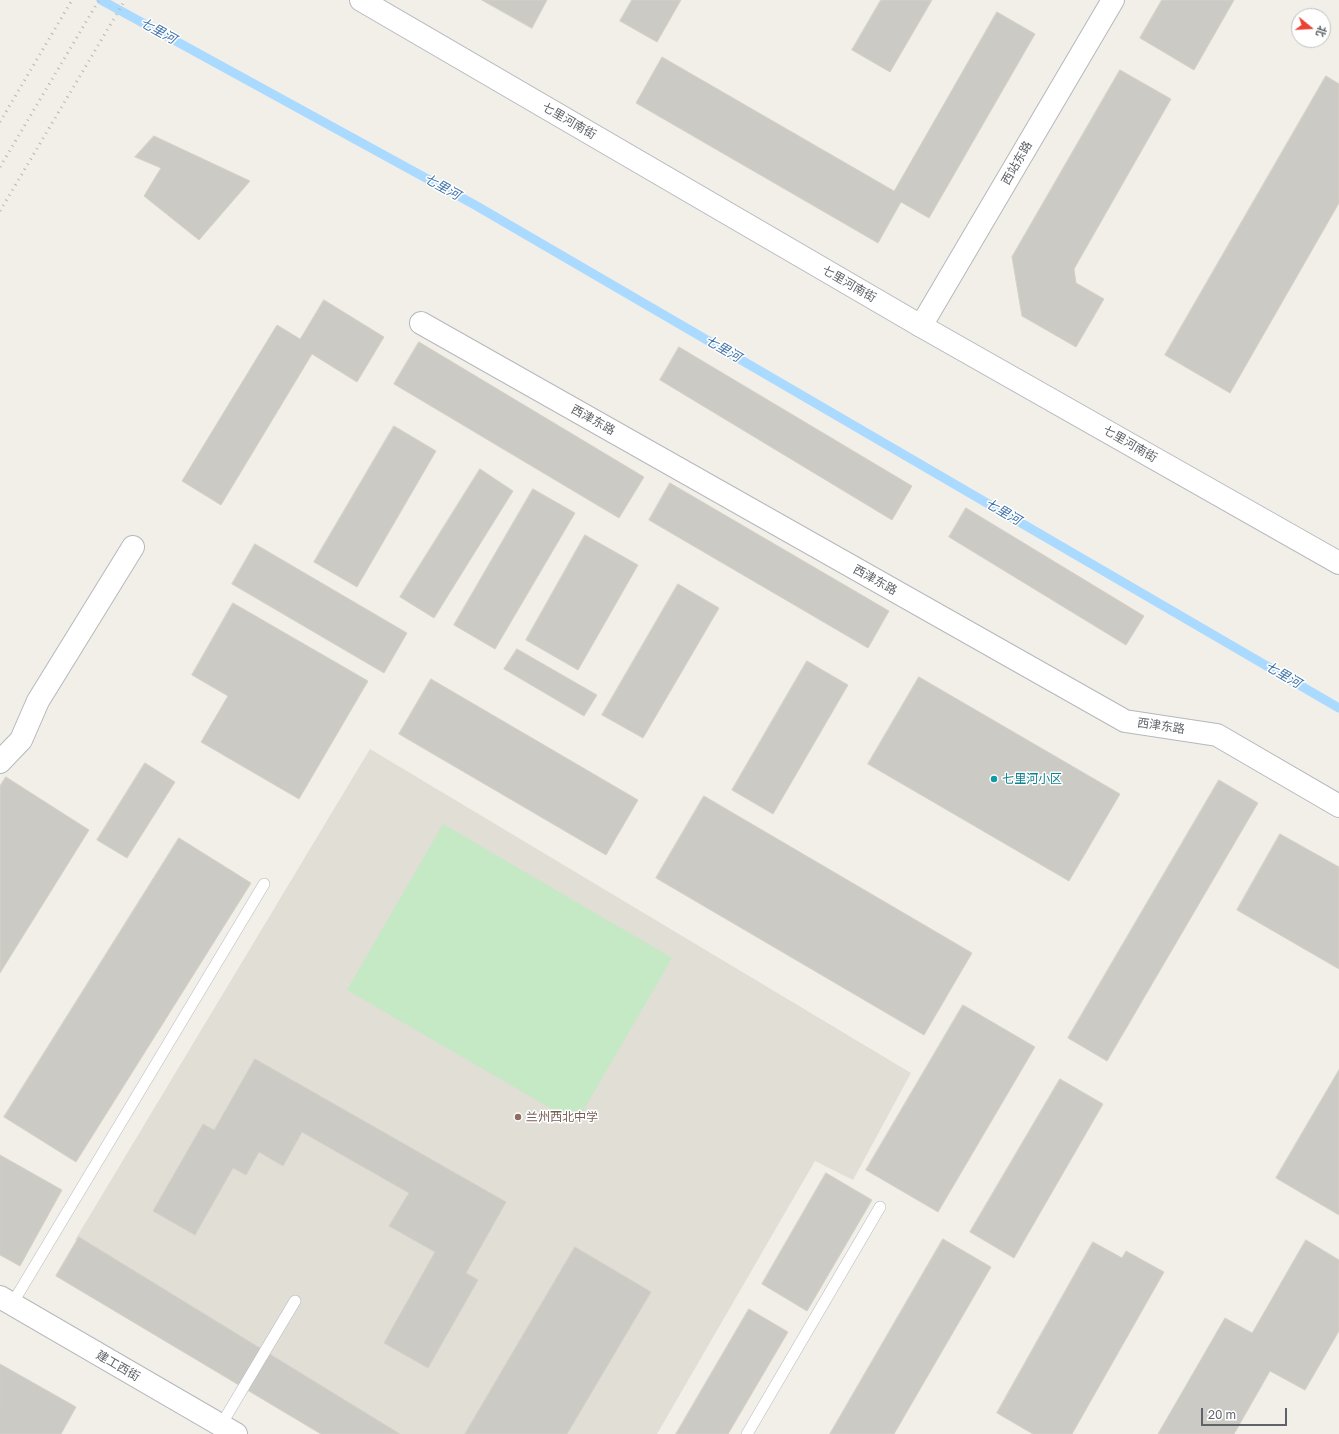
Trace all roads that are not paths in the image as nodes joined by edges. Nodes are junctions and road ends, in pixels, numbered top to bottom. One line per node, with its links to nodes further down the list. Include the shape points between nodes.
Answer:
1 (361, 0): 4 (street, 七里河南街)
2 (1112, 0): 4 (street, 西站东路)
3 (421, 323): 8 (street, 西津东路, via 1125,721 1216,734)
4 (921, 326): 6 (street, 七里河南街)
5 (134, 547): 7 (street, via 38,701 20,740)
6 (1339, 563)
7 (0, 762)
8 (1339, 806)
9 (264, 884): 11 (lane)
10 (880, 1207): 14 (lane)
11 (6, 1301): 13 (street, 建工西街)
12 (294, 1301): 13 (lane)
13 (229, 1430)
14 (747, 1434)

